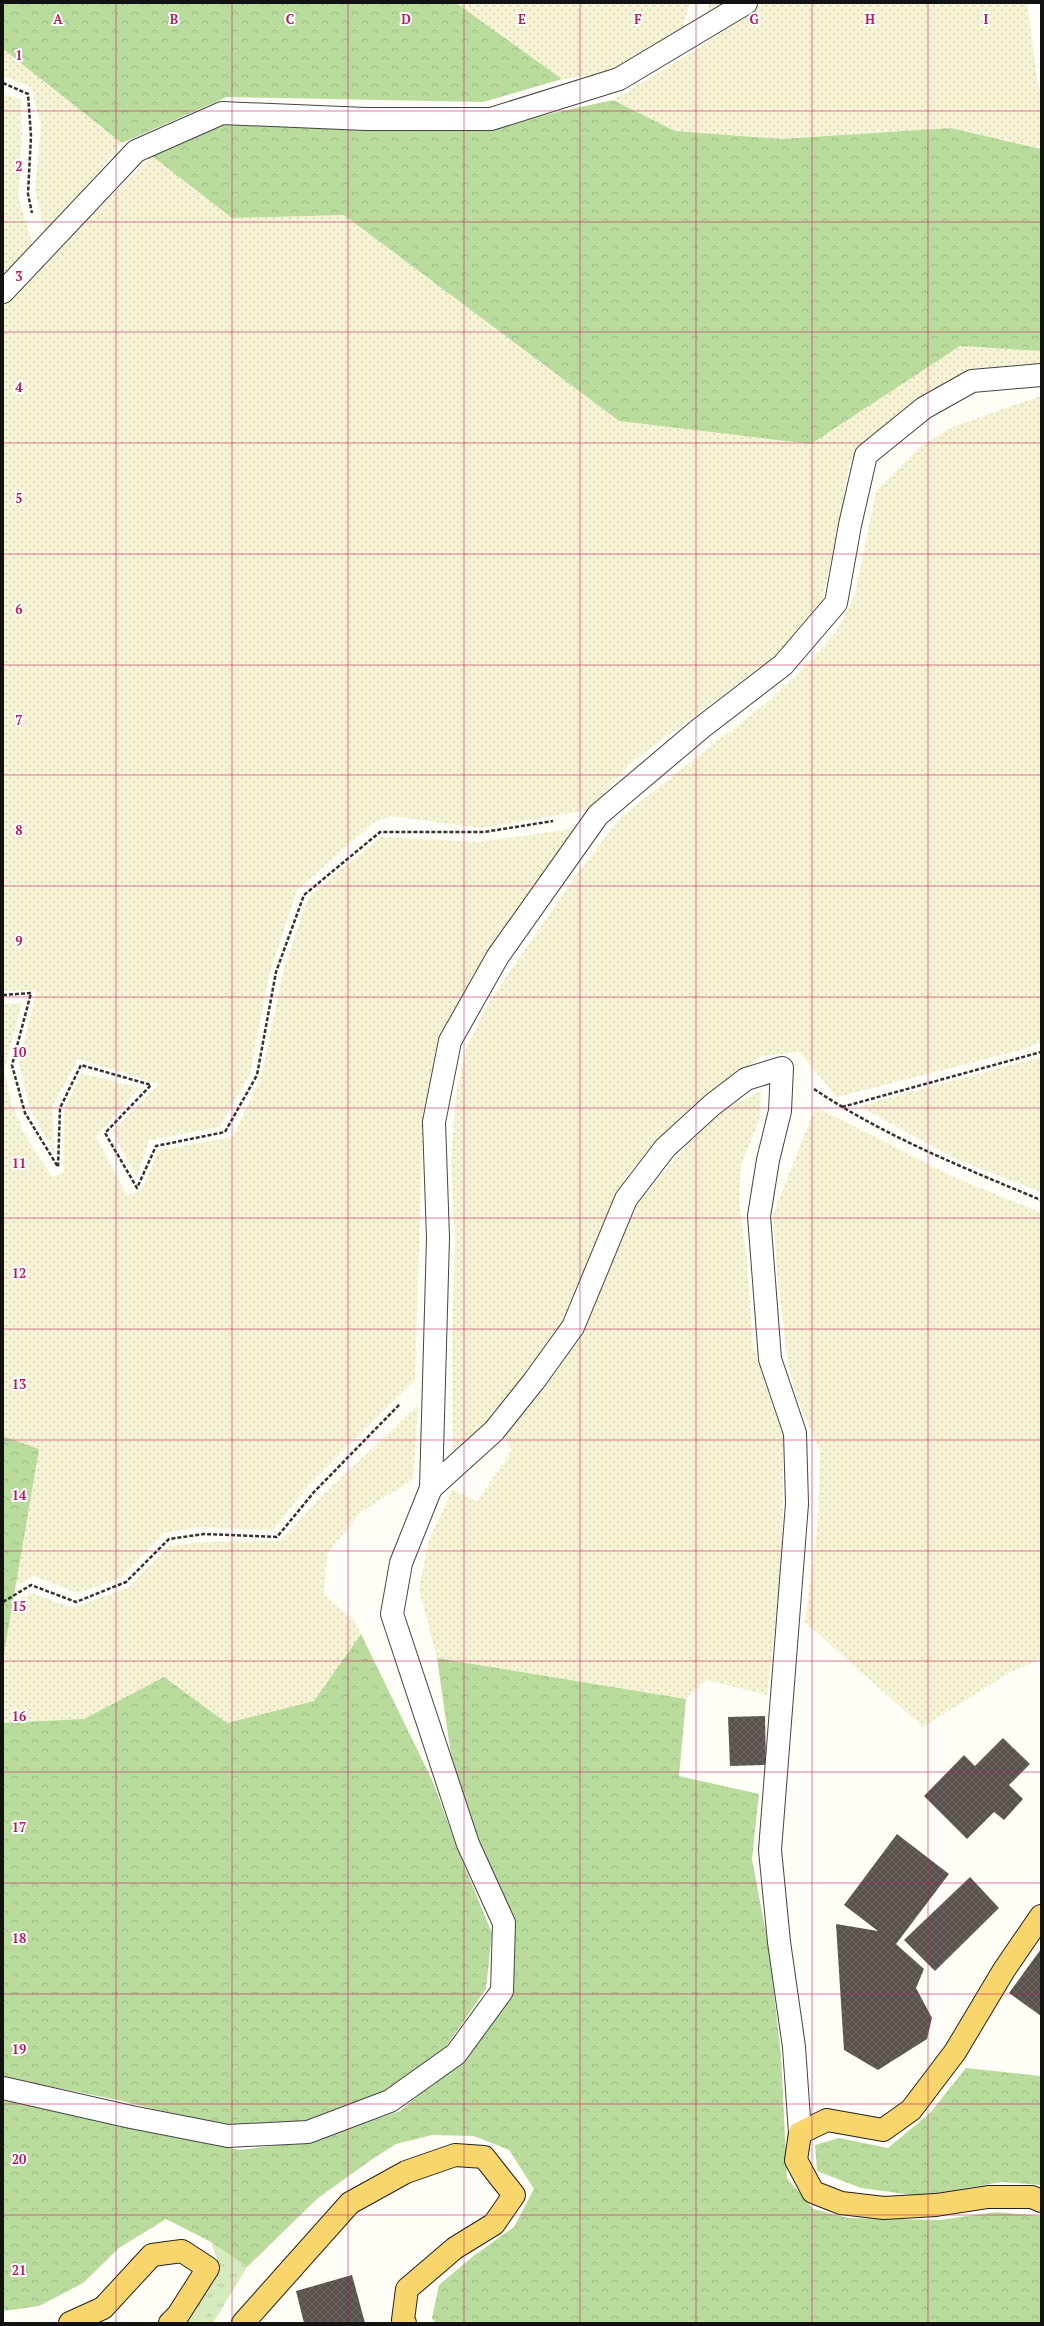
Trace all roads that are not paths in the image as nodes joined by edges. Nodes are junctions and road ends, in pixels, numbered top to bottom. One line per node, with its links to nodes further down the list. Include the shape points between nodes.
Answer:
1 (746, 3): 2 (street, via 619,79 491,119 366,119 222,113 136,151)
2 (3, 292)
3 (1041, 375): 4 (street, via 972,381 924,408 866,455 836,603 783,665 701,728 598,815 498,956 450,1041 434,1122 438,1238)
4 (431, 1488): 6 (street, via 401,1563 392,1614 468,1844 504,1923 502,1991 456,2054 390,2101 308,2132 228,2136); 7 (street, via 494,1431 573,1327 626,1199 665,1148 712,1105 746,1079 782,1068 780,1111 768,1160 759,1216 770,1359 795,1433 797,1504 770,1850 779,1942 794,2047)
5 (1041, 1916): 7 (main road, via 1004,1970 955,2052 911,2110 883,2130 827,2120)
6 (3, 2088)
7 (800, 2133): 8 (main road, via 796,2160 813,2192 841,2203 884,2208 936,2205 988,2197 1032,2197)
8 (1041, 2201)
9 (70, 2323): 10 (main road, via 103,2308 152,2255 182,2251 208,2268 178,2315)
10 (170, 2323)
11 (243, 2323): 12 (main road, via 350,2204 406,2172 455,2155 484,2157 514,2195 494,2224 455,2248 407,2289 403,2320)
12 (405, 2323)

